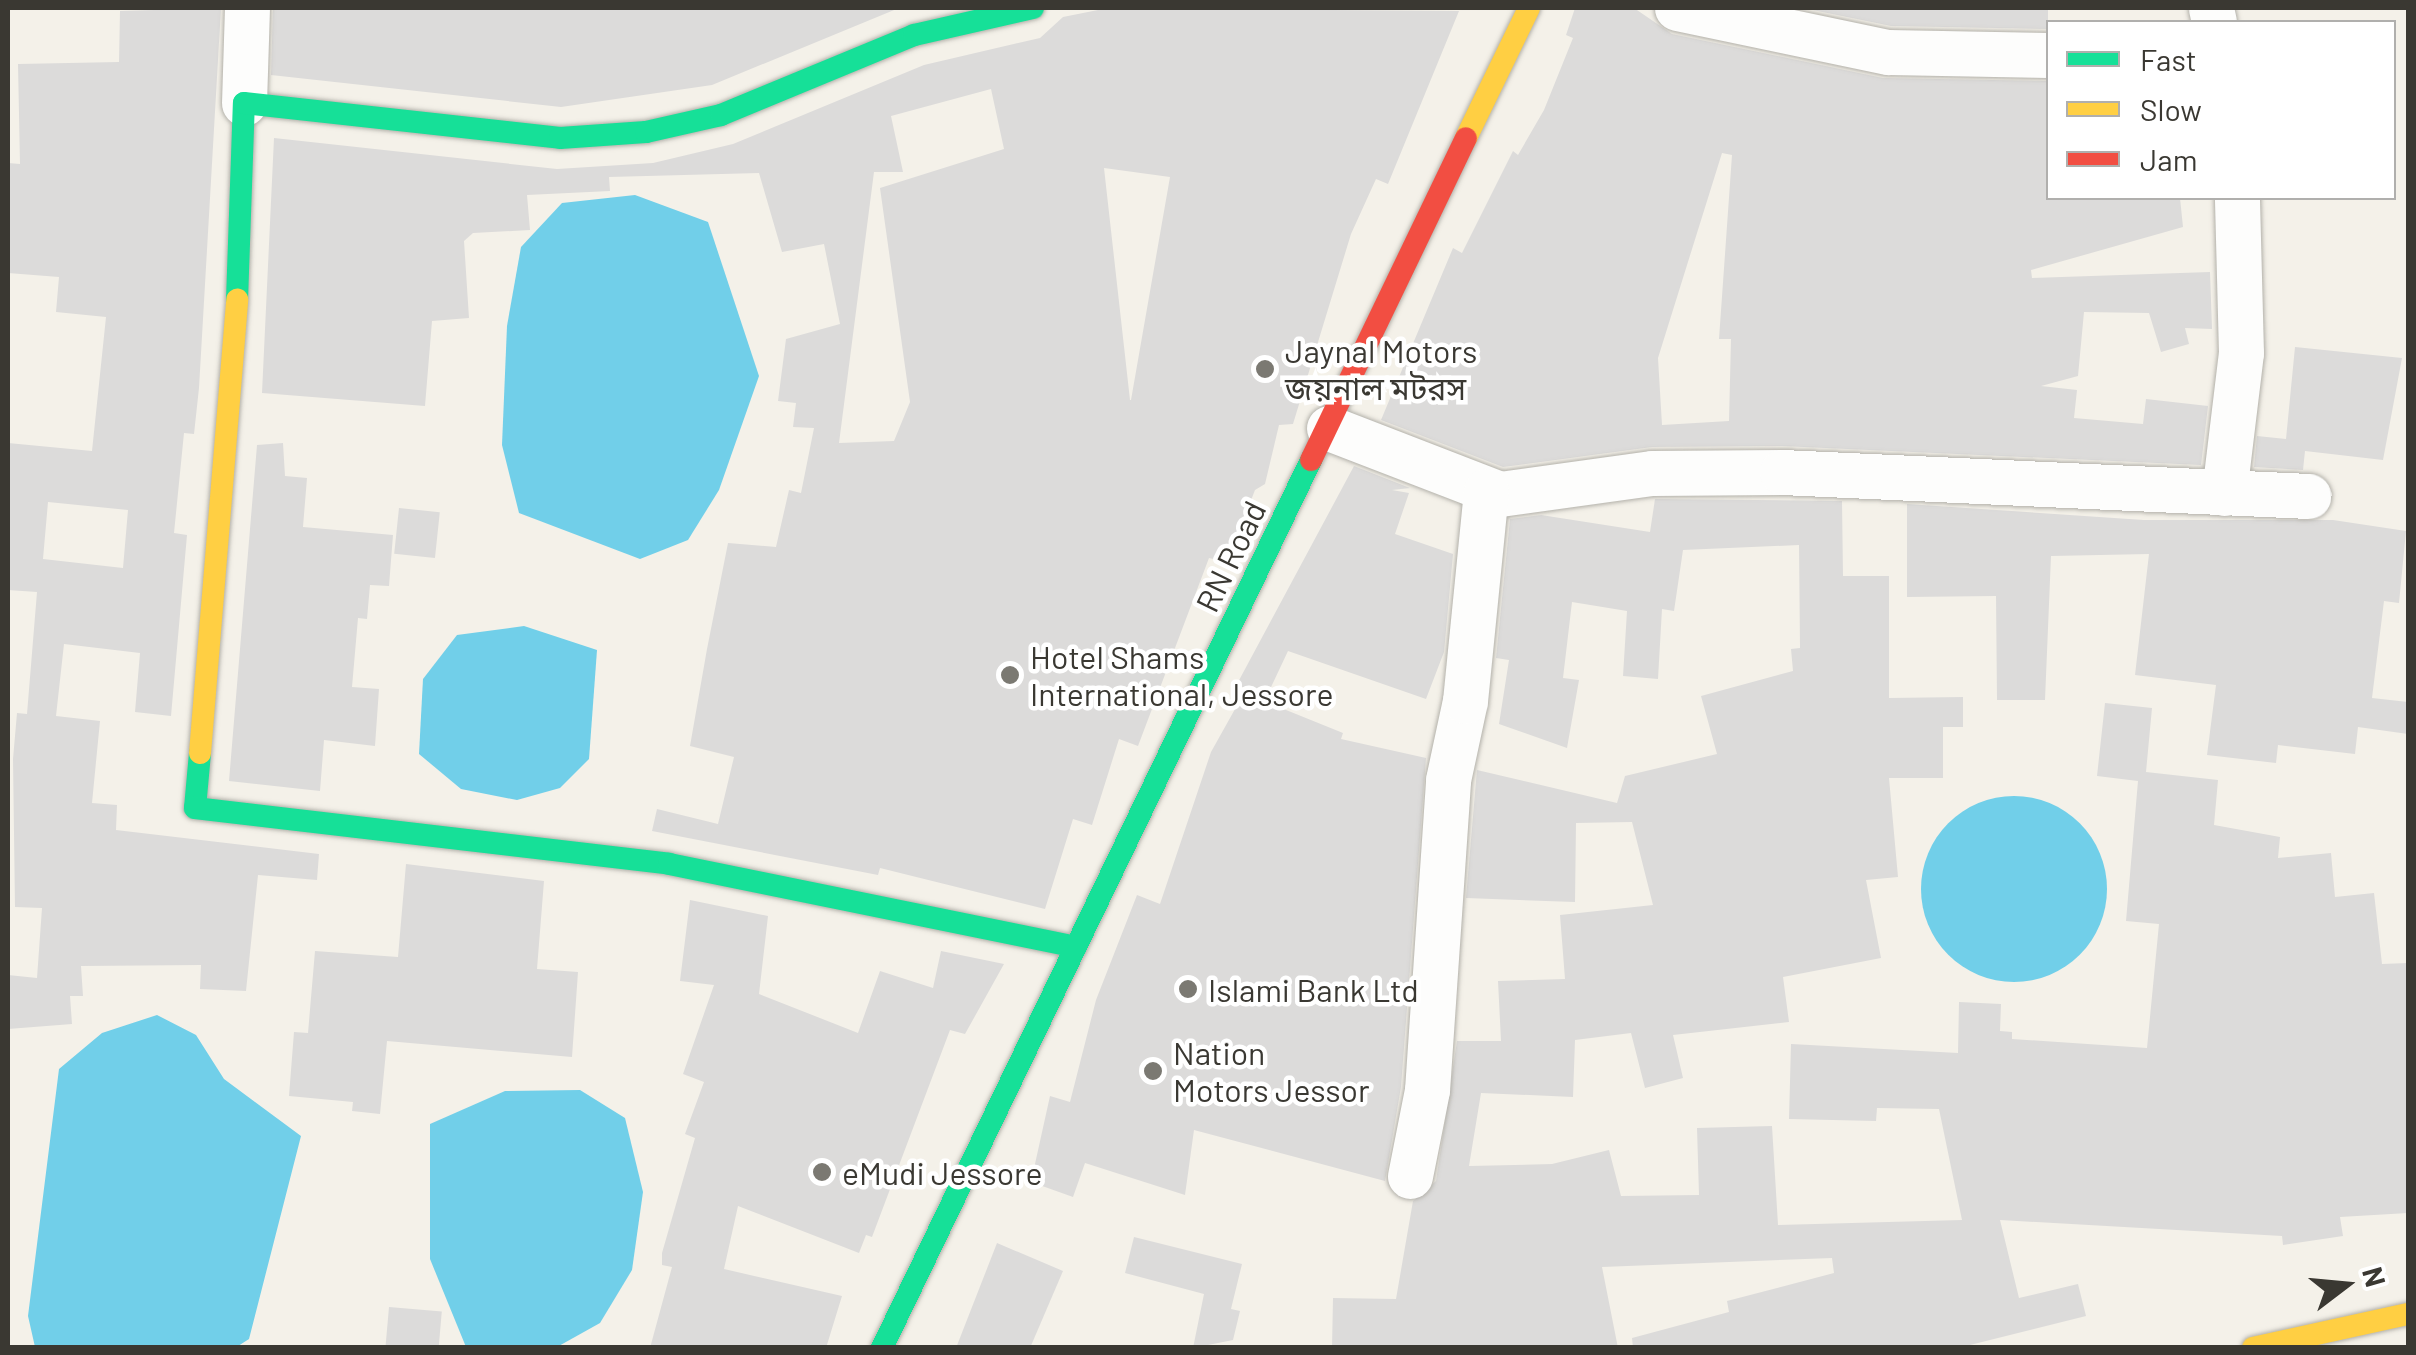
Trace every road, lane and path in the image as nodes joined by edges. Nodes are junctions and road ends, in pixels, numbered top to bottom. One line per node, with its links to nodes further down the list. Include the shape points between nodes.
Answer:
1 (247, 8): 6 (street)
2 (1033, 8): 6 (main road, via 914,36 721,115 646,132 560,138)
3 (1525, 8): 8 (main road, RN Road)
4 (1676, 8): 5 (street, via 1888,52)
5 (2046, 55)
6 (244, 104): 12 (main road, via 237,313 195,808 669,864)
7 (2236, 200): 10 (street, via 2242,353)
8 (1329, 428): 9 (street); 12 (main road, RN Road)
9 (1486, 491): 10 (street, via 1652,472 1782,472); 13 (street, via 1465,701 1448,780 1427,1090)
10 (2224, 493): 11 (street)
11 (2308, 496)
12 (1076, 947): 16 (main road, RN Road)
13 (1410, 1176)
14 (2408, 1314): 17 (main road)
15 (2408, 1322): 18 (main road)
16 (882, 1348)
17 (2253, 1348)
18 (2337, 1348)

